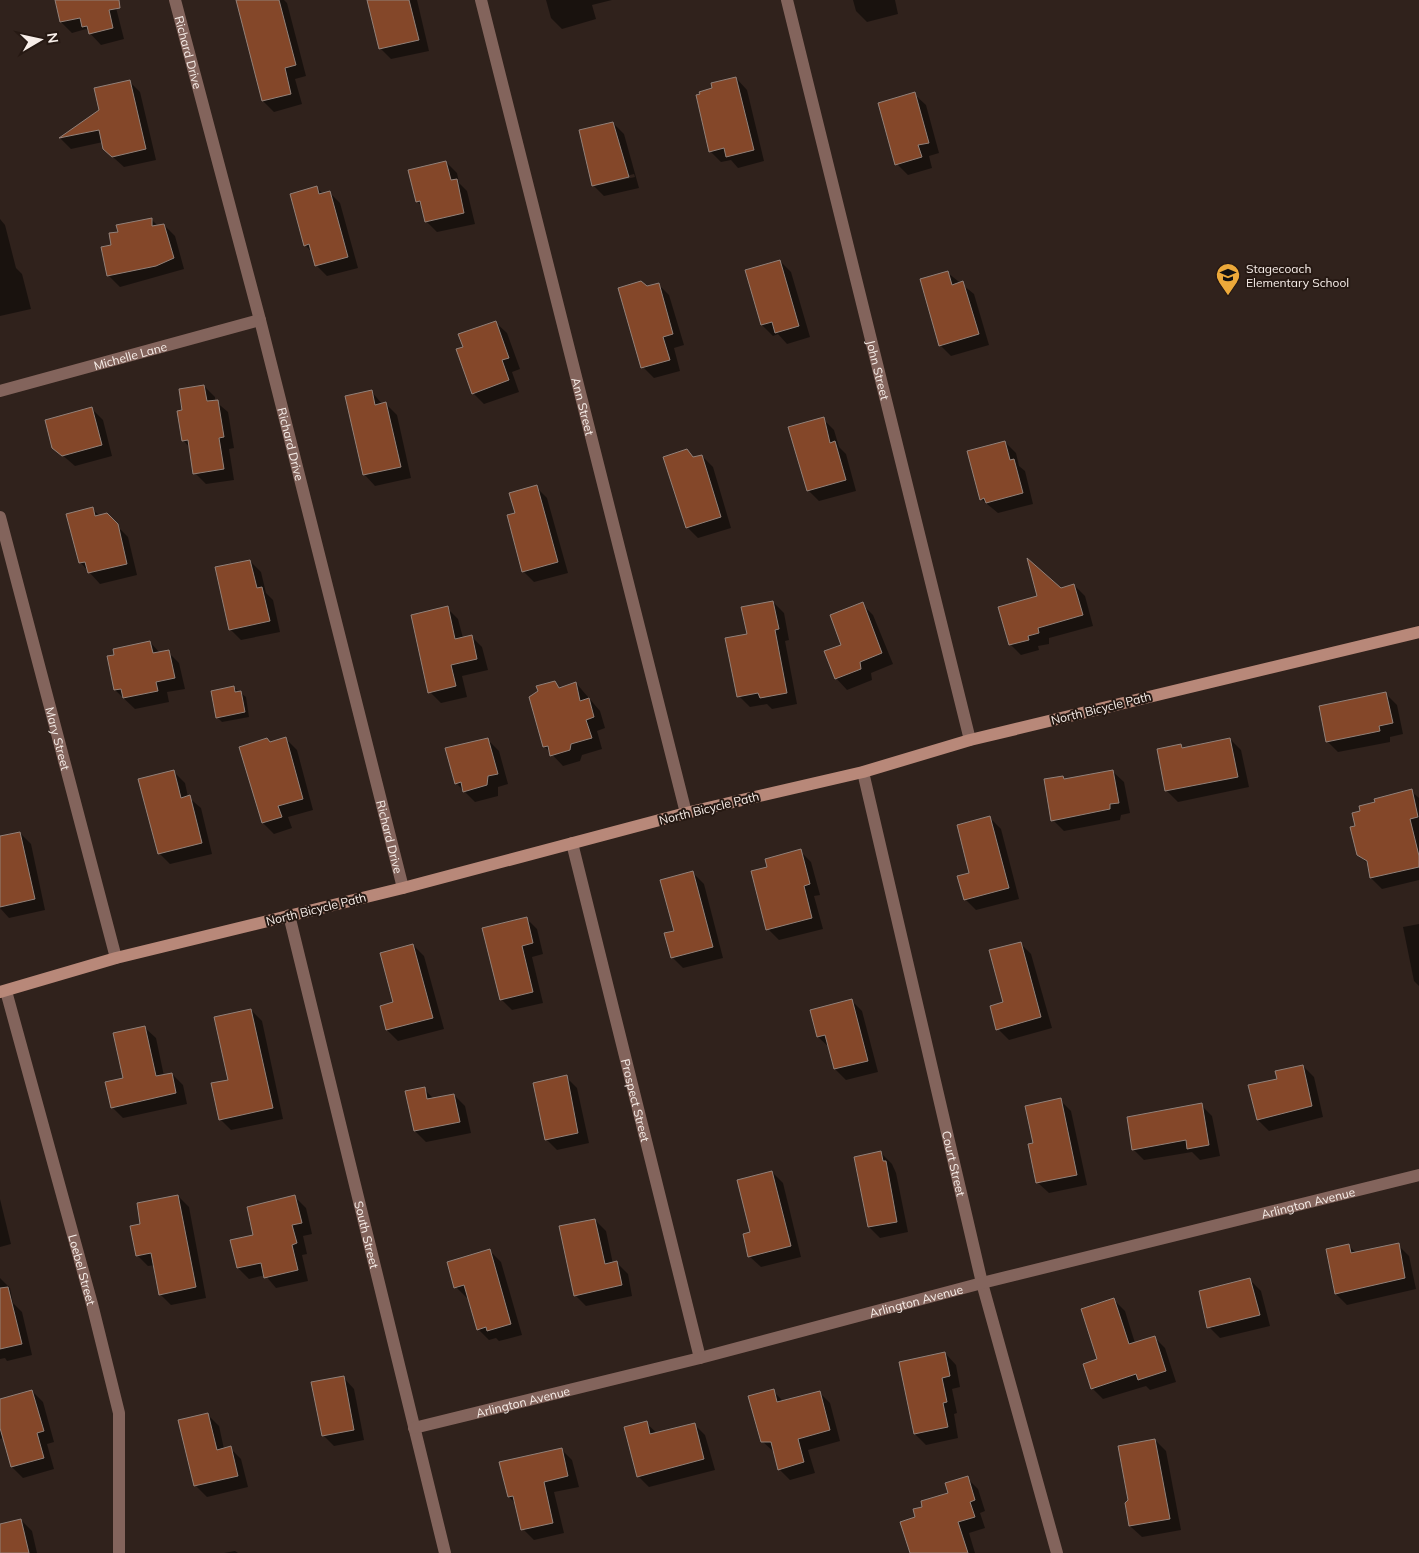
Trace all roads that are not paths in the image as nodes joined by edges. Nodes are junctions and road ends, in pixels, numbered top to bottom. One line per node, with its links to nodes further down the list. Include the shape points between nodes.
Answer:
1 (175, 0): 4 (street, Richard Drive)
2 (481, 0): 10 (street, Ann Street)
3 (787, 0): 8 (street, John Street)
4 (260, 320): 5 (street, Michelle Lane); 12 (street, Richard Drive)
5 (0, 391)
6 (0, 517): 14 (street, Mary Street)
7 (1419, 632): 8 (street, North Bicycle Path)
8 (970, 740): 9 (street, North Bicycle Path)
9 (863, 772): 10 (street, North Bicycle Path); 17 (street, Court Street)
10 (686, 813): 11 (street, North Bicycle Path)
11 (572, 843): 12 (street, North Bicycle Path); 18 (street, Prospect Street)
12 (403, 888): 13 (street, North Bicycle Path)
13 (289, 915): 14 (street, North Bicycle Path); 19 (street, South Street)
14 (116, 958): 15 (street, North Bicycle Path)
15 (3, 991): 20 (street, Loebel Street, via 92,1304 119,1413)
16 (1419, 1175): 17 (street, Arlington Avenue)
17 (982, 1283): 18 (street, Arlington Avenue); 22 (street, Court Street)
18 (700, 1358): 19 (street, Arlington Avenue)
19 (414, 1428): 21 (street, South Street)
20 (119, 1553)
21 (445, 1553)
22 (1057, 1553)

